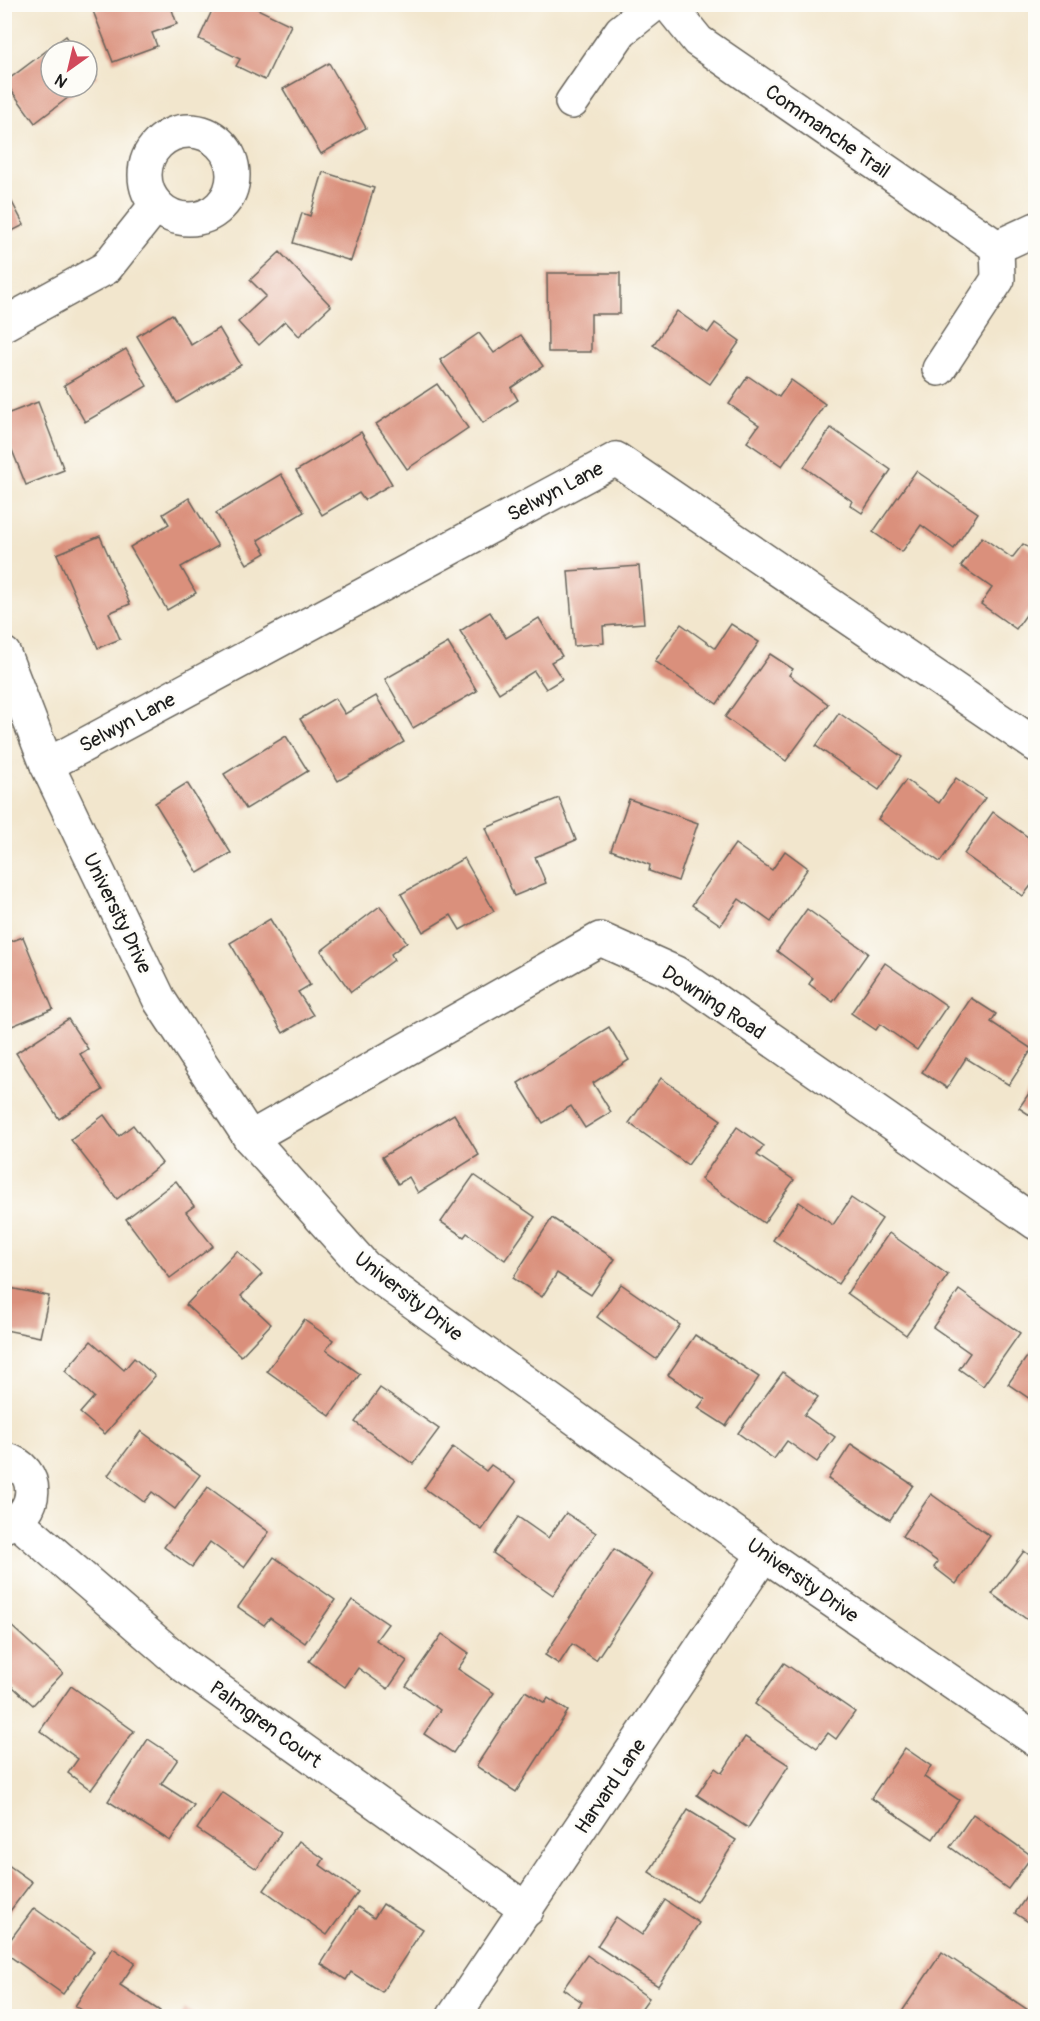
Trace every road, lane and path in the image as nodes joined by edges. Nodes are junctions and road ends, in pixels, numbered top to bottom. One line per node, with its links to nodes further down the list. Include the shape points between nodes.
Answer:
1 (655, 4): 3 (street, via 621,31)
2 (668, 4): 6 (street, Commanche Trail, via 698,41)
3 (572, 102)
4 (156, 205): 7 (street, via 106,268)
5 (1035, 229): 6 (street)
6 (997, 247): 8 (street, via 998,279)
7 (4, 324)
8 (939, 369)
9 (4, 654): 11 (street, University Drive)
10 (1035, 745): 11 (street, Selwyn Lane, via 616,459)
11 (47, 765): 12 (street, University Drive, via 160,1001)
12 (250, 1138): 13 (street, Downing Road, via 600,939 676,973); 16 (street, University Drive, via 364,1267)
13 (1035, 1223)
14 (4, 1459): 15 (street, Palmgren Court, via 26,1472 33,1493 25,1514)
15 (11, 1524): 18 (street, Palmgren Court, via 182,1664)
16 (764, 1554): 17 (street, University Drive); 18 (street, Harvard Lane)
17 (1035, 1740)
18 (527, 1910): 19 (street, Harvard Lane)
19 (454, 2016)

